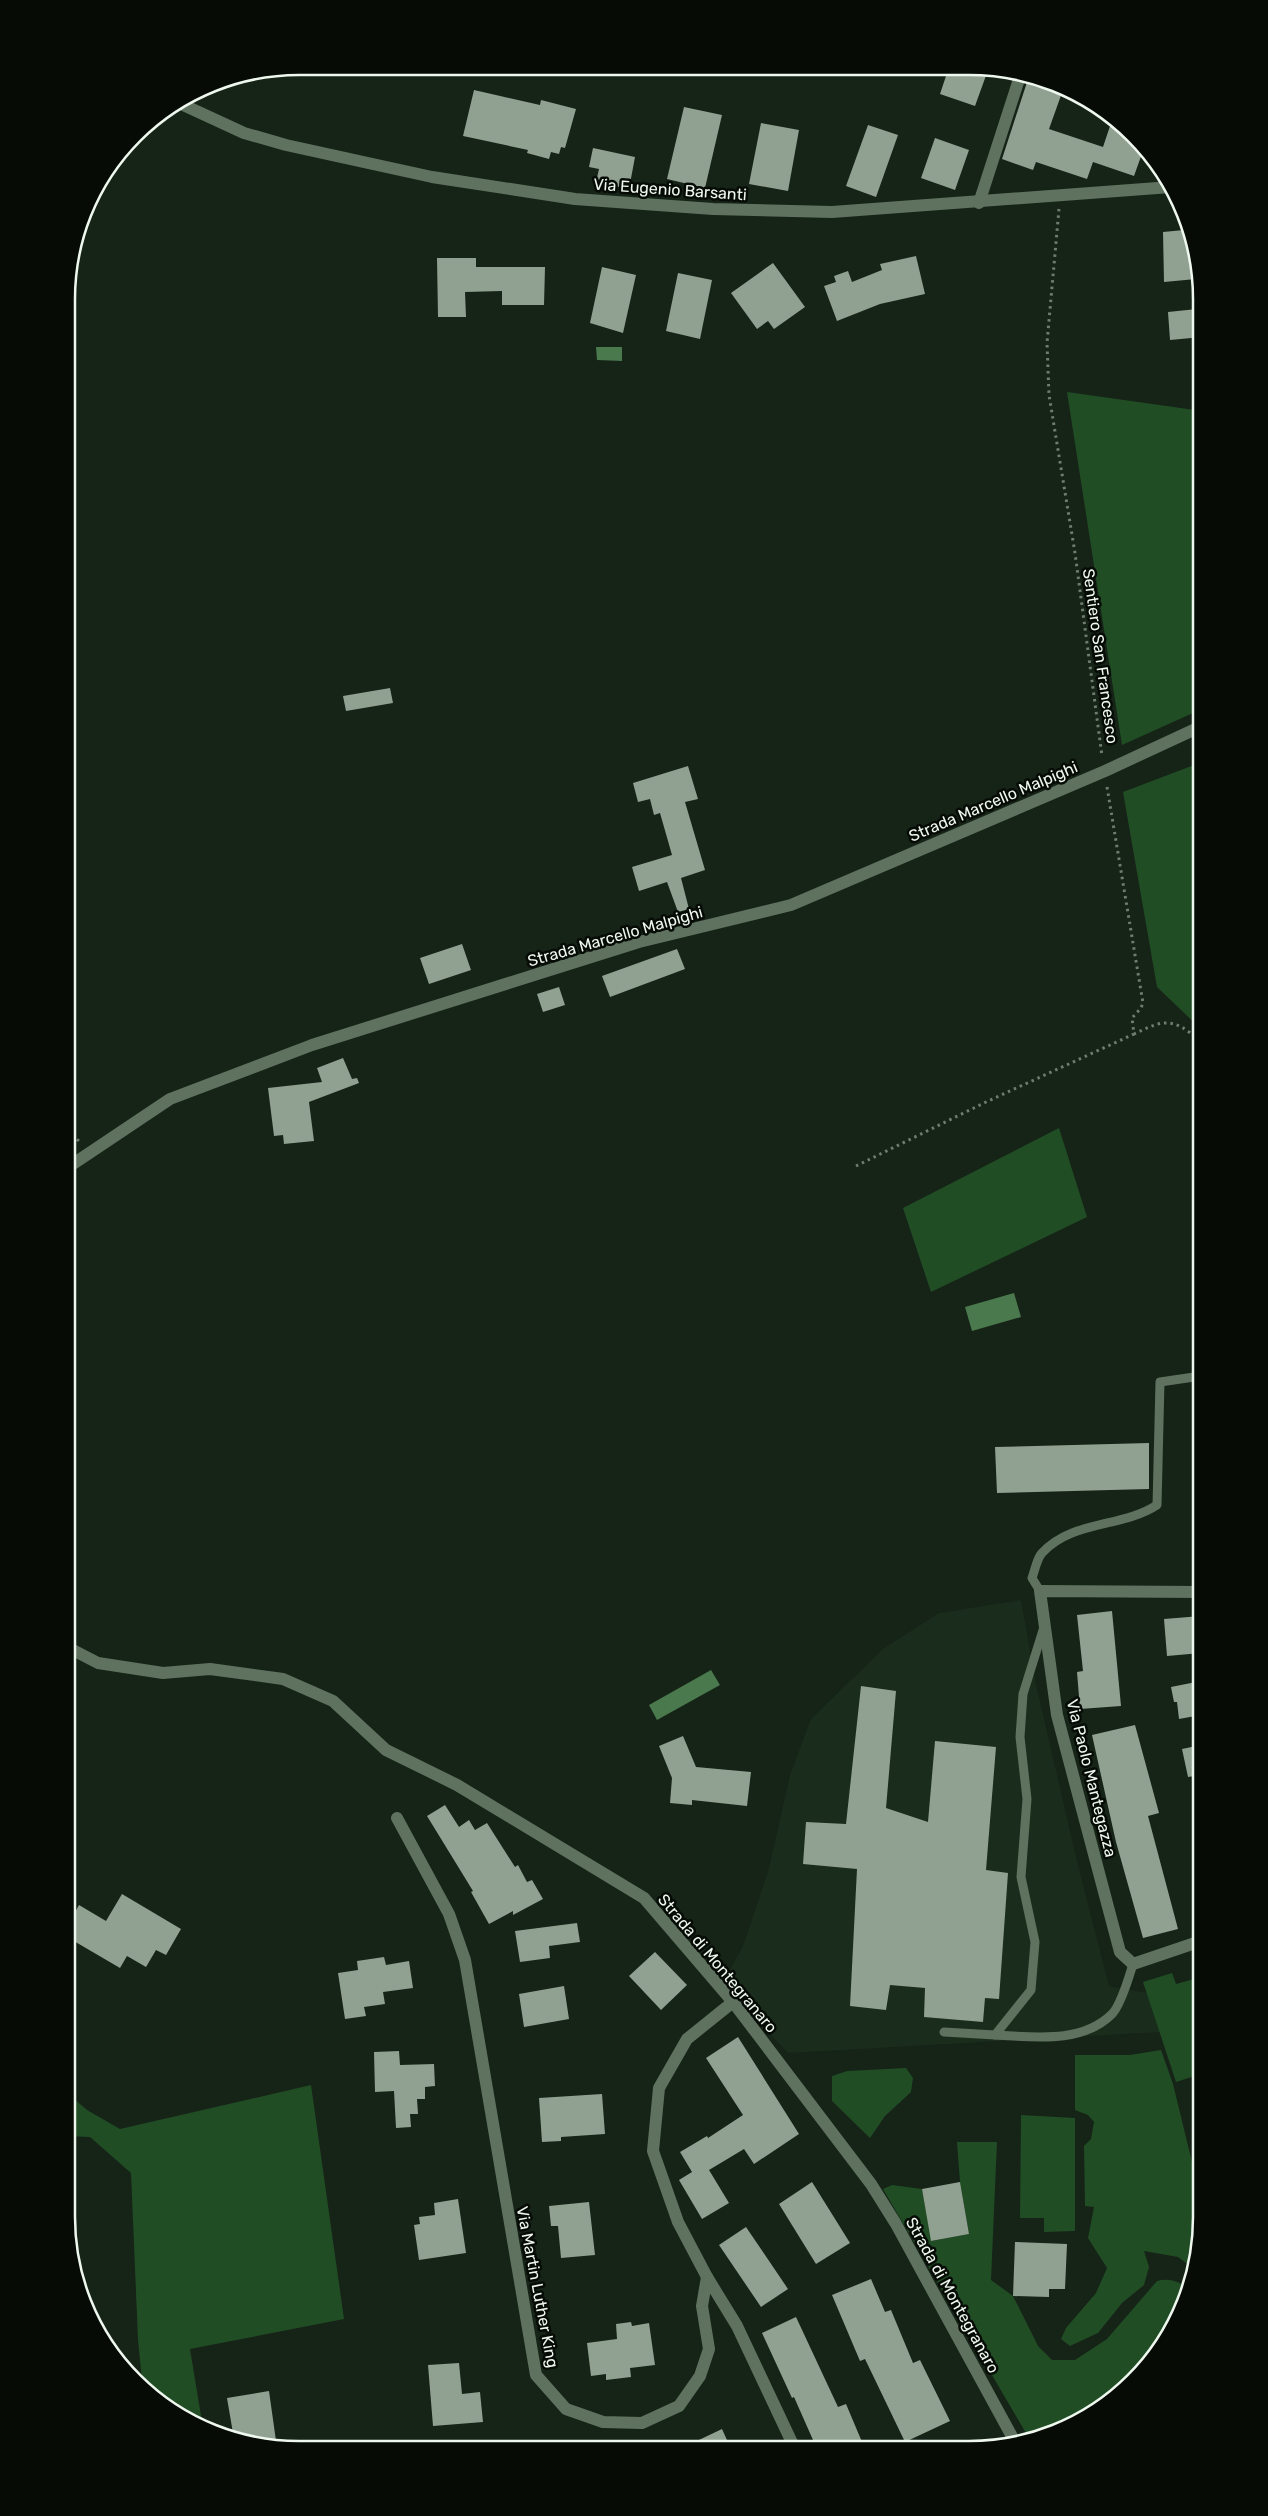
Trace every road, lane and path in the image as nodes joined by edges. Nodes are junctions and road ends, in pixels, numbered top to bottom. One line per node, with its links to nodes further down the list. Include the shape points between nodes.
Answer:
1 (1018, 80): 5 (street)
2 (185, 106): 5 (street, Via Eugenio Barsanti, via 244,133 286,146 432,177 575,199 713,209 832,212)
3 (1163, 188): 4 (street, Via Eugenio Barsanti)
4 (1061, 196): 5 (street, Via Eugenio Barsanti); 7 (path, Sentiero San Francesco, via 1047,343 1049,395)
5 (979, 203)
6 (1193, 730): 7 (street, Strada Marcello Malpighi)
7 (1105, 771): 8 (path, Sentiero San Francesco, via 1143,1003 1132,1018); 10 (street, Strada Marcello Malpighi, via 791,905 630,945 312,1045 188,1092 170,1099)
8 (1134, 1034): 9 (path, via 1160,1022 1178,1024); 11 (path)
9 (1193, 1035)
10 (75, 1163)
11 (856, 1166)
12 (1193, 1377): 13 (lane, via 1160,1382 1157,1505 1143,1514 1067,1534 1041,1554 1032,1578)
13 (1040, 1591): 14 (street); 15 (street, Via Paolo Mantegazza)
14 (1193, 1592)
15 (1045, 1626): 19 (street, Via Paolo Mantegazza, via 1058,1715 1120,1952); 22 (lane, via 1023,1694 1020,1737 1027,1799 1021,1877 1035,1942 1031,1990)
16 (75, 1651): 20 (street, Strada di Montegranaro, via 98,1663 163,1672 210,1669 283,1679 333,1701 386,1750 457,1785 644,1898)
17 (397, 1818): 23 (street, Via Martin Luther King, via 448,1914 465,1960 536,2375 566,2409 603,2422 642,2423 679,2406 700,2376 709,2348 702,2306)
18 (1193, 1945): 19 (street)
19 (1134, 1964): 22 (lane, via 1113,2013 1089,2030 1047,2038)
20 (733, 2002): 23 (street, via 687,2039 659,2088 658,2097 654,2152 678,2222); 24 (street, Strada di Montegranaro, via 871,2184)
21 (944, 2032): 22 (lane)
22 (995, 2035)
23 (707, 2277): 25 (street, via 737,2326)
24 (1012, 2437)
25 (791, 2441)

